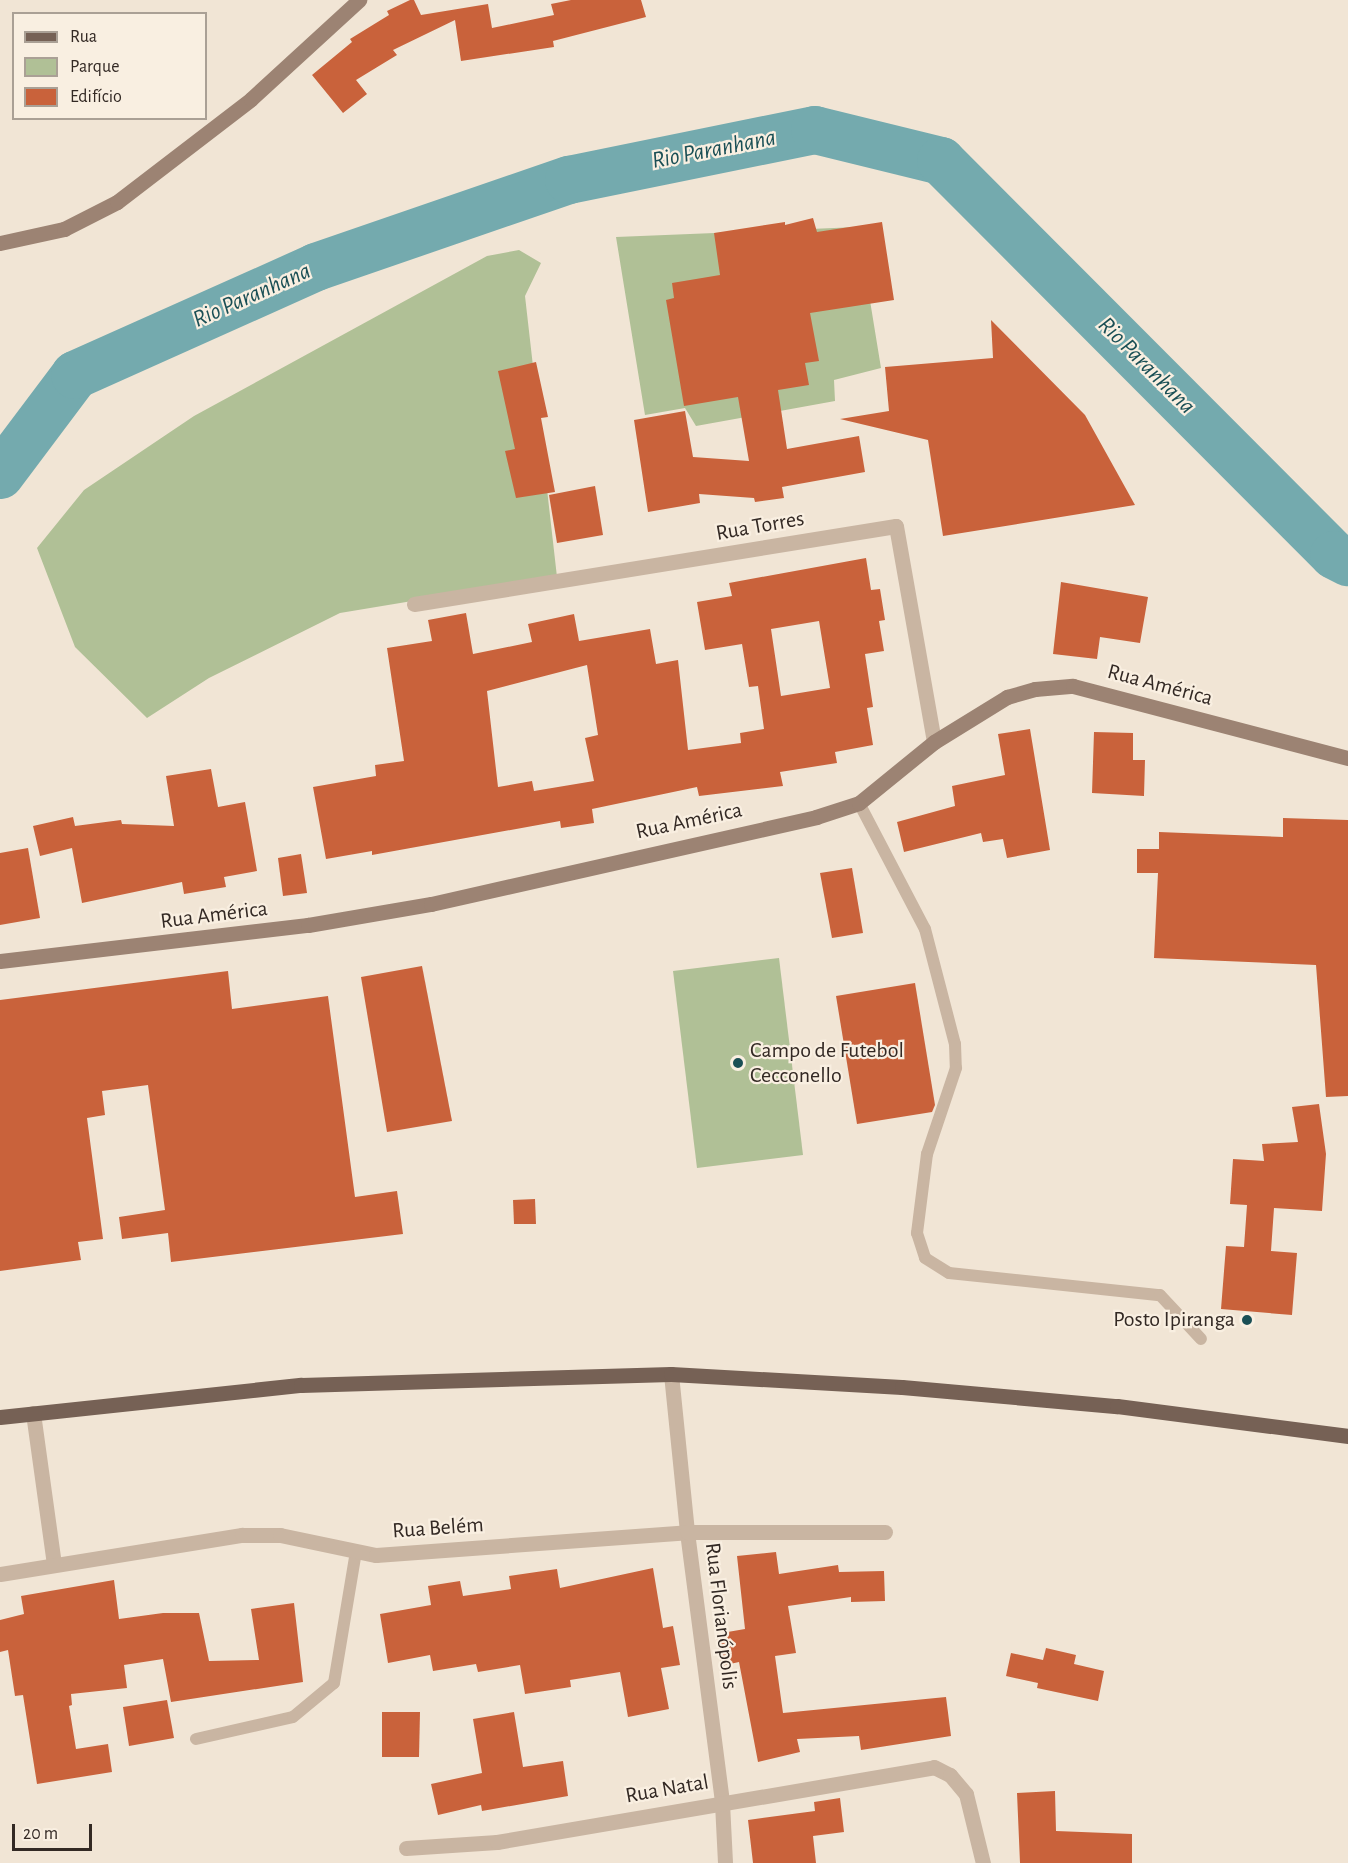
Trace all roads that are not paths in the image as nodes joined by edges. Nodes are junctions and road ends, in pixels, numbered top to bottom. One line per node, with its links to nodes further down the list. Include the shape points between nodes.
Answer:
1 (359, 0): 2 (street, via 251,99 117,202 64,229)
2 (0, 243)
3 (414, 604): 4 (street, Rua Torres, via 896,526)
4 (934, 742): 5 (street, Rua América, via 1007,697 1035,689 1073,686); 6 (street, Rua América)
5 (1348, 758)
6 (859, 803): 7 (street, Rua América, via 816,817 431,904 308,925); 8 (lane, via 925,929 954,1044 956,1068 927,1154 917,1233 925,1258 949,1273 1160,1295)
7 (0, 961)
8 (1201, 1339)
9 (671, 1374): 10 (main road, via 301,1385); 12 (main road, via 902,1387 1117,1406); 13 (street, Rua Florianópolis)
10 (33, 1413): 11 (main road); 16 (street)
11 (0, 1417)
12 (1348, 1436)
13 (687, 1532): 14 (street, Rua Belém); 15 (street, Rua Belém, via 376,1555); 19 (street, Rua Florianópolis)
14 (885, 1532)
15 (356, 1551): 16 (street, Rua Belém, via 280,1535 242,1535); 18 (lane, via 334,1683 293,1717)
16 (54, 1564): 17 (street, Rua Belém)
17 (0, 1574)
18 (196, 1738)
19 (723, 1803): 20 (street, Rua Natal, via 497,1842); 21 (street, Rua Florianópolis); 22 (street, Rua Natal, via 934,1767 950,1775 966,1794)
20 (406, 1848)
21 (725, 1863)
22 (983, 1863)

